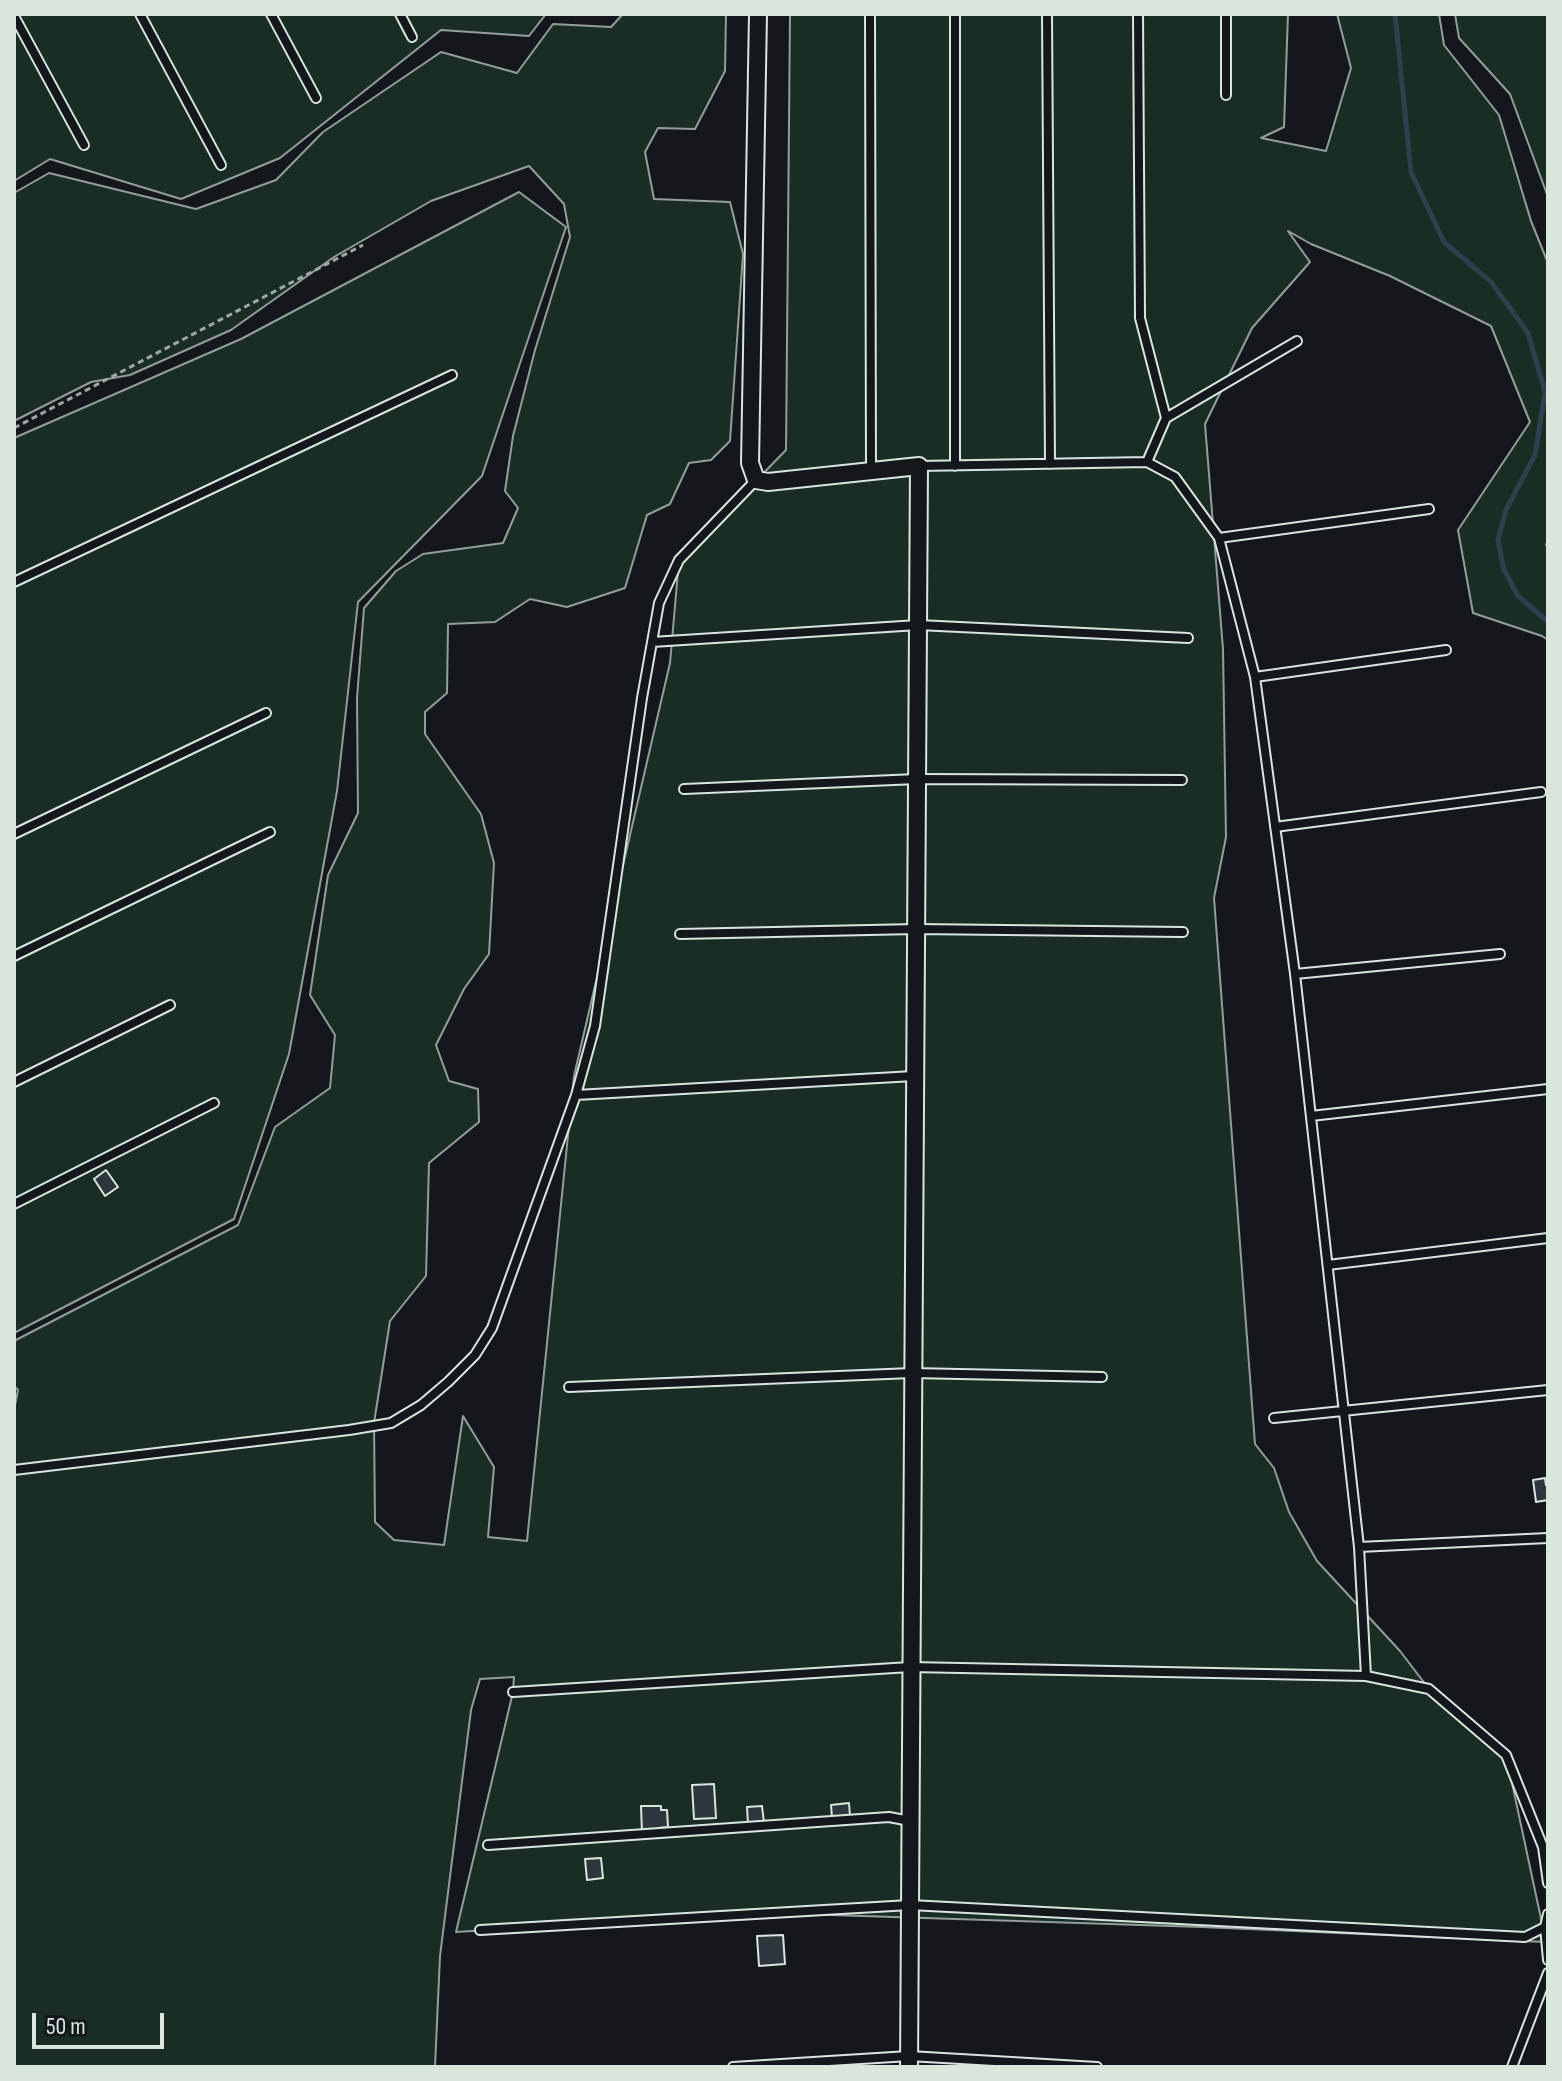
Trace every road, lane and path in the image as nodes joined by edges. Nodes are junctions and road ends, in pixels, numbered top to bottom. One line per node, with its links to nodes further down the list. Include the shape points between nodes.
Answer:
1 (140, 14): 15 (lane)
2 (271, 14): 13 (lane)
3 (400, 14): 11 (lane)
4 (758, 14): 26 (street, via 750,463)
5 (870, 14): 25 (lane)
6 (955, 14): 24 (lane)
7 (1047, 14): 22 (lane)
8 (1138, 14): 19 (lane, via 1140,318)
9 (1226, 14): 12 (lane)
10 (14, 16): 14 (lane)
11 (412, 37)
12 (1226, 95)
13 (316, 98)
14 (84, 145)
15 (221, 165)
16 (363, 245): 20 (path)
17 (1297, 341): 19 (lane)
18 (452, 375): 29 (lane)
19 (1166, 418): 21 (lane)
20 (14, 428)
21 (1147, 462): 22 (lane); 28 (lane, via 1175,477)
22 (1050, 464): 24 (lane)
23 (919, 466): 24 (lane); 25 (street); 30 (street)
24 (955, 466)
25 (871, 471): 26 (street)
26 (756, 480): 32 (lane, via 679,560 659,603)
27 (1429, 509): 28 (lane)
28 (1219, 538): 34 (lane)
29 (14, 582)
30 (918, 625): 31 (lane); 32 (lane); 36 (street)
31 (1188, 638)
32 (652, 642): 53 (lane, via 595,1026)
33 (1446, 650): 34 (lane)
34 (1255, 677): 40 (lane)
35 (266, 713): 42 (lane)
36 (917, 779): 37 (lane); 38 (lane); 43 (street)
37 (1182, 780)
38 (684, 789)
39 (1541, 792): 40 (lane)
40 (1275, 827): 48 (lane)
41 (270, 832): 47 (lane)
42 (14, 834)
43 (916, 929): 44 (lane); 45 (lane); 50 (street)
44 (1183, 932)
45 (680, 934)
46 (1500, 954): 48 (lane)
47 (14, 956)
48 (1295, 974): 55 (lane)
49 (170, 1005): 51 (lane)
50 (914, 1076): 53 (lane); 59 (street)
51 (14, 1082)
52 (1548, 1089): 55 (lane)
53 (576, 1095): 65 (lane, via 492,1328 475,1355 421,1405 391,1423 349,1430)
54 (214, 1103): 56 (lane)
55 (1311, 1116): 58 (lane)
56 (14, 1204)
57 (1548, 1238): 58 (lane)
58 (1328, 1265): 63 (lane)
59 (912, 1373): 60 (lane); 61 (lane); 68 (street)
60 (1102, 1377)
61 (569, 1387)
62 (1548, 1390): 63 (lane)
63 (1344, 1411): 64 (lane); 67 (lane)
64 (1274, 1418)
65 (14, 1470)
66 (1548, 1538): 67 (lane)
67 (1359, 1547): 69 (lane)
68 (910, 1667): 69 (lane); 70 (lane); 71 (street)
69 (1366, 1676): 73 (lane, via 1429,1689 1506,1755 1543,1847)
70 (513, 1692)
71 (910, 1821): 72 (lane, via 889,1817); 74 (street)
72 (488, 1845)
73 (1548, 1883)
74 (910, 1905): 76 (lane, via 1525,1937); 77 (lane); 80 (street)
75 (1548, 1914): 76 (lane)
76 (1545, 1927): 78 (lane)
77 (480, 1930)
78 (1548, 1960)
79 (1548, 1973): 83 (lane)
80 (909, 2062): 81 (lane); 82 (lane)
81 (733, 2067)
82 (1097, 2067)
83 (1512, 2067)

